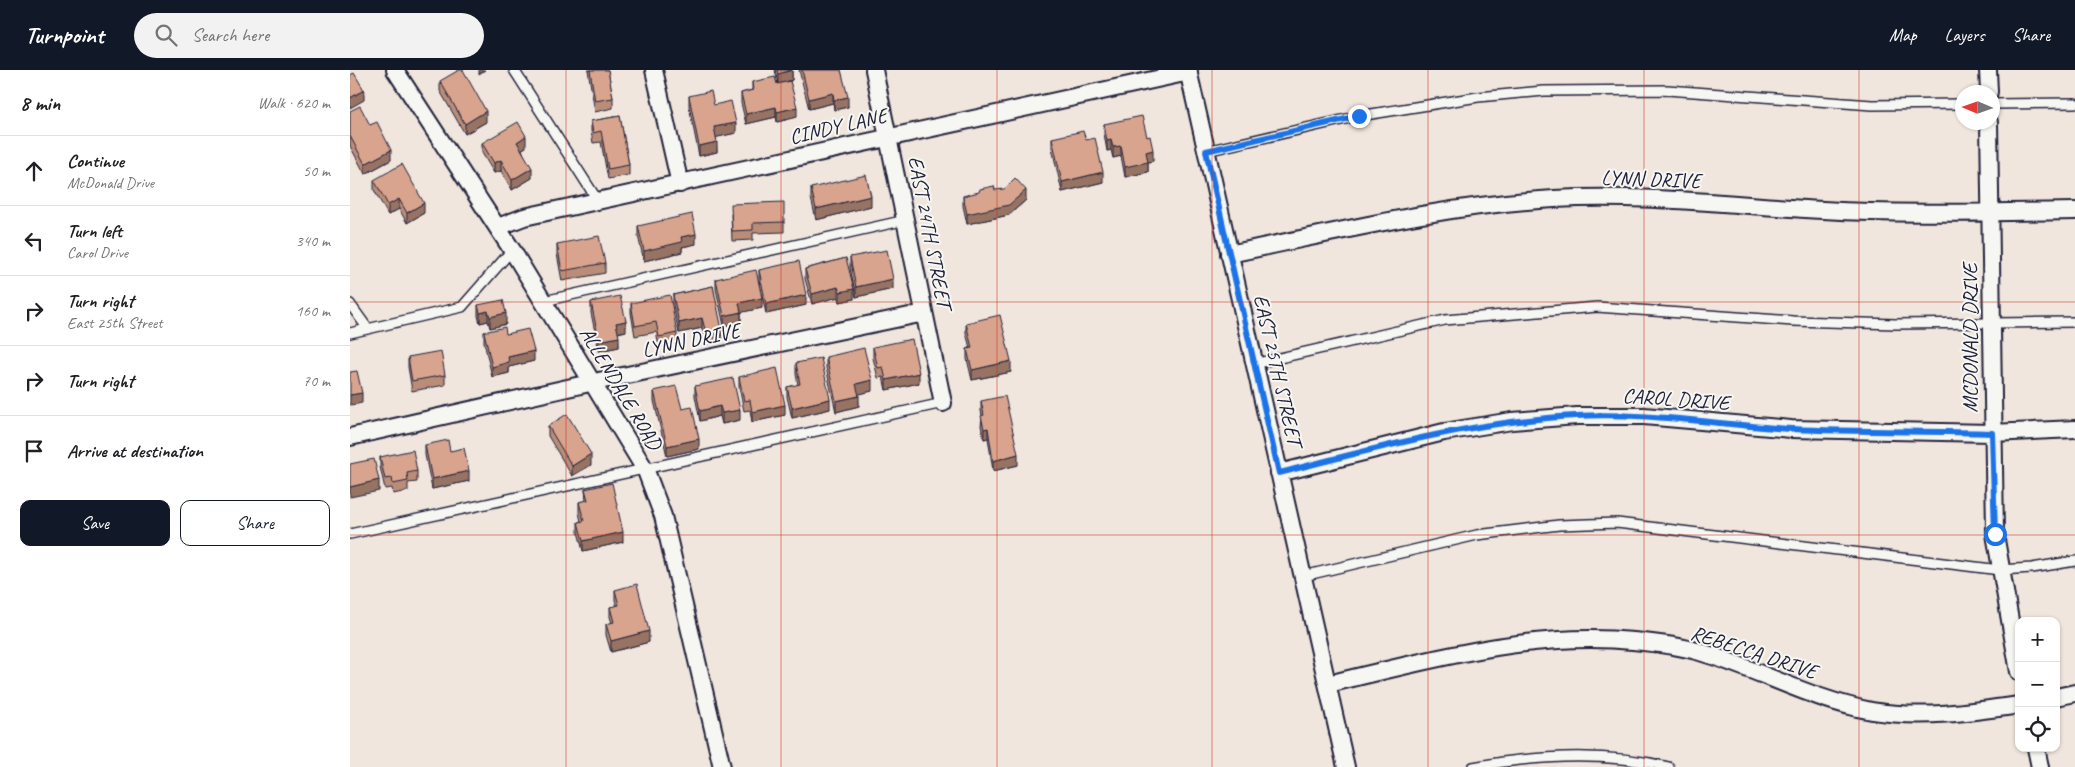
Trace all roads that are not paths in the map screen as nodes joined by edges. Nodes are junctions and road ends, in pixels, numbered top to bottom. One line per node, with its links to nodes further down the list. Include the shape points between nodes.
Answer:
1 (395, 70): 19 (street, ALLENDALE ROAD)
2 (514, 70): 15 (lane)
3 (654, 70): 14 (street)
4 (874, 70): 12 (street, EAST 24TH STREET)
5 (1988, 70): 7 (street)
6 (1188, 71): 12 (street, CINDY LANE); 13 (street, EAST 25TH STREET)
7 (1989, 85)
8 (2075, 103): 10 (lane)
9 (1955, 104): 13 (lane, via 1872,105 1667,90 1544,91 1478,97 1359,116)
10 (2000, 104)
11 (1989, 130): 17 (street, MCDONALD DRIVE)
12 (889, 136): 14 (street, CINDY LANE); 18 (street, EAST 24TH STREET)
13 (1206, 151): 21 (street, EAST 25TH STREET)
14 (680, 184): 15 (street, CINDY LANE)
15 (598, 201): 19 (street, CINDY LANE, via 524,217)
16 (2075, 211): 17 (street, LYNN DRIVE)
17 (1990, 212): 21 (street, LYNN DRIVE, via 1910,214 1634,198 1554,199 1479,205 1411,216); 26 (street, MCDONALD DRIVE)
18 (906, 220): 22 (lane); 24 (street, EAST 24TH STREET)
19 (498, 227): 20 (street, ALLENDALE ROAD)
20 (512, 250): 22 (street, ALLENDALE ROAD); 27 (lane, via 462,307)
21 (1229, 254): 29 (street, EAST 25TH STREET)
22 (544, 301): 30 (street, ALLENDALE ROAD)
23 (350, 304): 27 (lane)
24 (924, 313): 30 (street, LYNN DRIVE); 31 (street, EAST 24TH STREET)
25 (2075, 322): 26 (lane)
26 (1991, 323): 29 (lane, via 1802,321 1597,307 1445,320); 33 (street, MCDONALD DRIVE)
27 (368, 329): 28 (lane)
28 (350, 333)
29 (1254, 364): 36 (street, EAST 25TH STREET)
30 (594, 382): 34 (street, LYNN DRIVE); 35 (street, ALLENDALE ROAD)
31 (943, 403): 35 (lane)
32 (2075, 429): 33 (street, CAROL DRIVE)
33 (1992, 433): 36 (street, CAROL DRIVE, via 1791,429 1644,416 1577,416 1512,421 1444,432); 39 (street, MCDONALD DRIVE, via 1995,534)
34 (350, 436)
35 (645, 469): 37 (lane); 47 (street, ALLENDALE ROAD, via 664,516)
36 (1279, 473): 40 (street, EAST 25TH STREET)
37 (350, 534)
38 (2075, 561): 39 (lane)
39 (2000, 570): 40 (lane, via 1617,523 1559,525 1477,536); 41 (street, MCDONALD DRIVE)
40 (1303, 576): 42 (street, EAST 25TH STREET)
41 (2017, 662)
42 (1328, 684): 45 (street, REBECCA DRIVE, via 1468,650 1555,639 1634,641 1699,652 1830,700 1872,711 1962,713); 48 (street, EAST 25TH STREET)
43 (2075, 693): 44 (street)
44 (2060, 696)
45 (2015, 706)
46 (2037, 752): 51 (street)
47 (722, 767)
48 (1346, 767)
49 (1473, 767): 50 (lane, via 1516,760 1593,756 1640,760)
50 (1669, 767)
51 (2040, 767)

